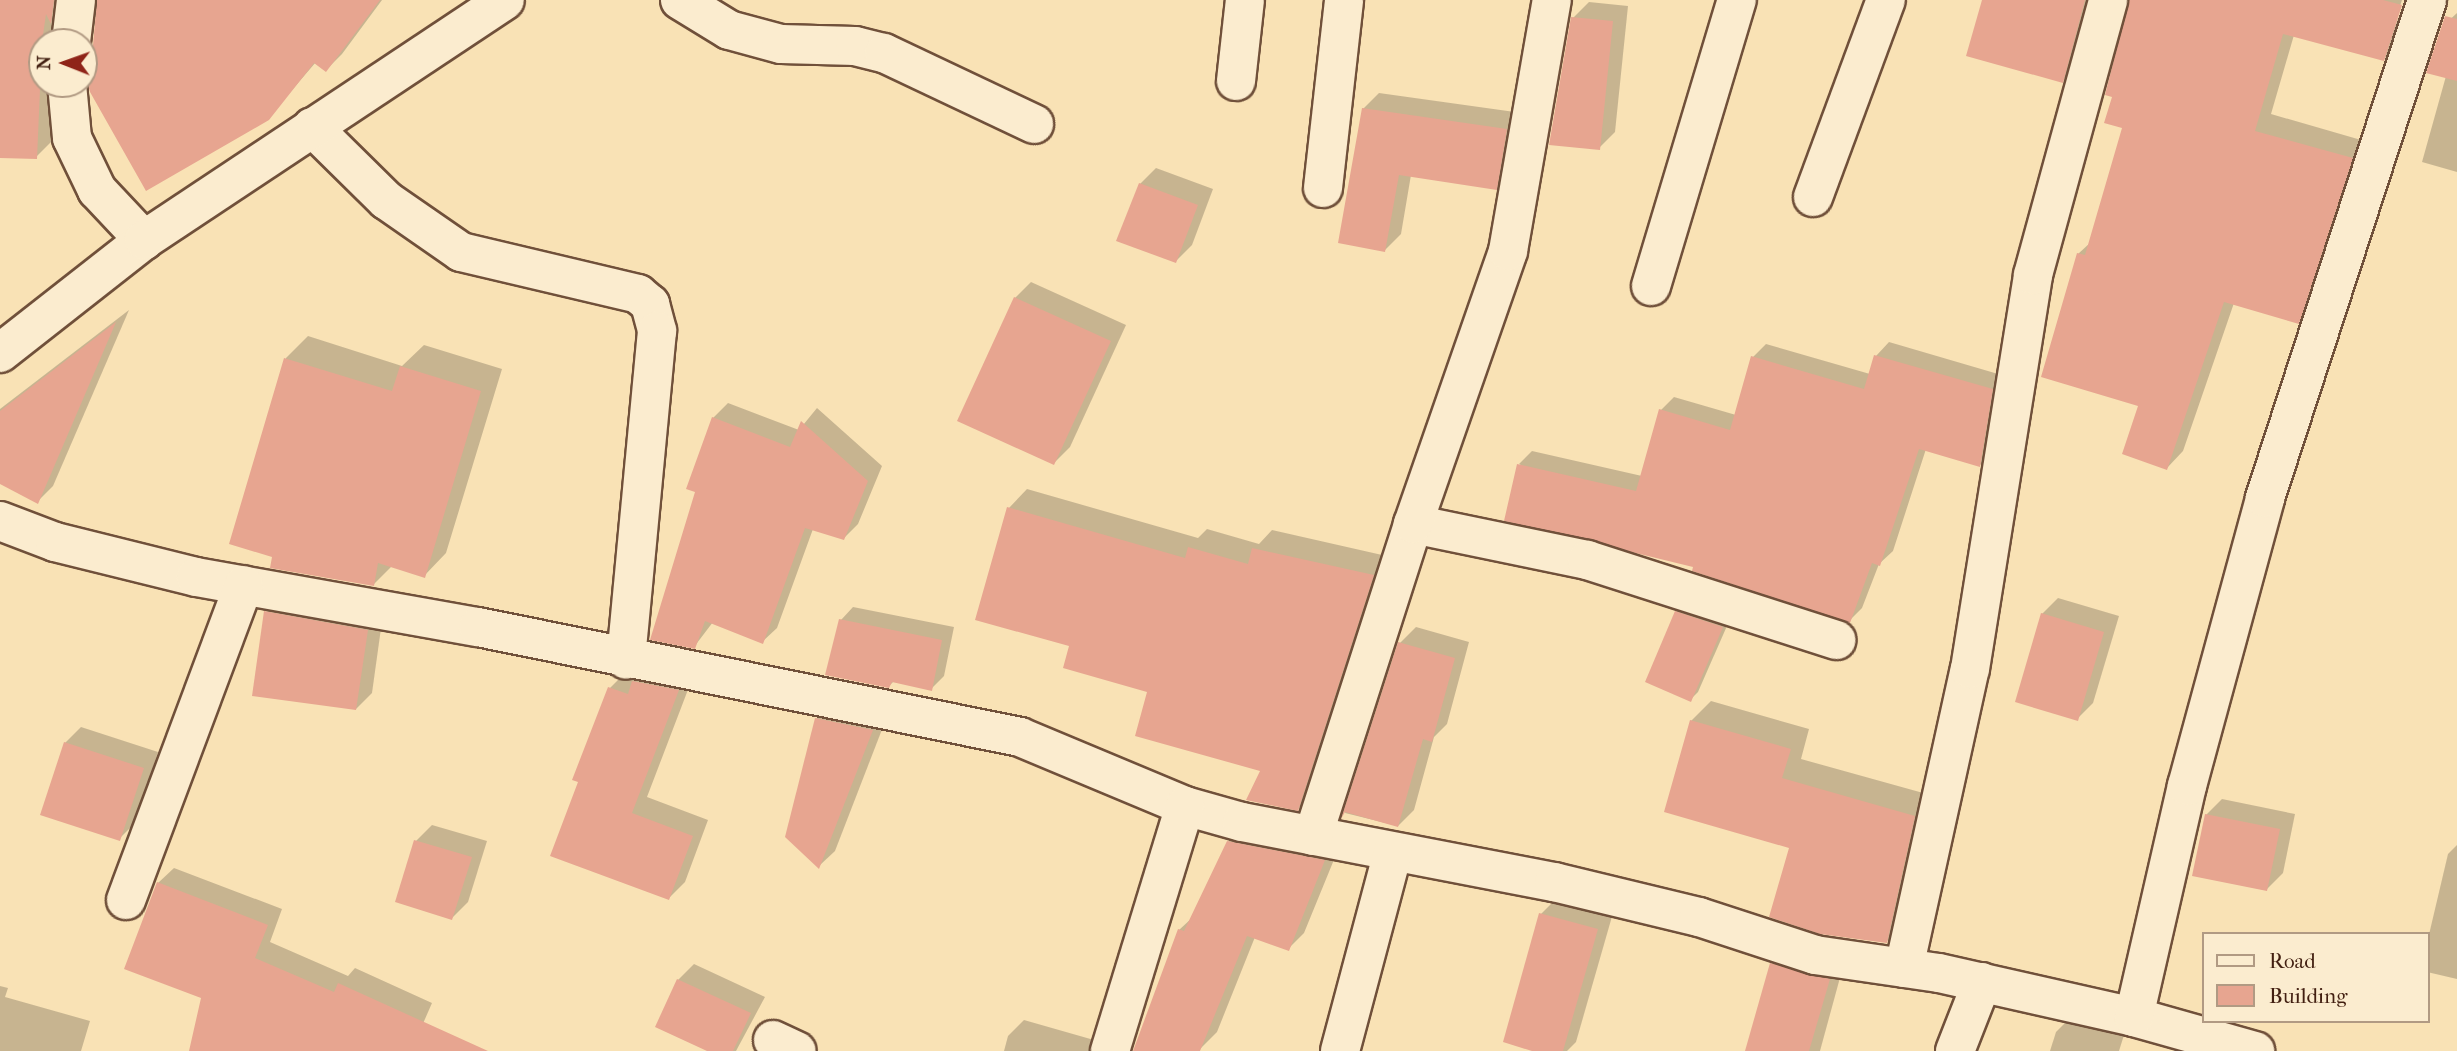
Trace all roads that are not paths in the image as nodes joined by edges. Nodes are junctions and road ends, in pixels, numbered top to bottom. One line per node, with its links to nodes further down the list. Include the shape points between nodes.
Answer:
1 (76, 0): 11 (street)
2 (505, 0): 15 (street)
3 (680, 0): 14 (street, via 729,30 781,44 855,46 884,53)
4 (1245, 0): 12 (street)
5 (1344, 0): 16 (street)
6 (1552, 0): 22 (street, via 1508,251)
7 (1737, 0): 19 (street)
8 (1886, 0): 17 (street)
9 (2108, 0): 30 (street, via 2033,275 1970,669)
10 (2427, 0): 32 (street, via 2265,498 2187,786)
11 (73, 28)
12 (1236, 81)
13 (68, 98): 18 (street, via 72,138 96,190)
14 (1034, 124)
15 (312, 127): 18 (street); 25 (street, via 386,200 461,252 638,293 650,304 657,331)
16 (1324, 188)
17 (1813, 197)
18 (144, 240): 20 (street)
19 (1651, 286)
20 (0, 354)
21 (0, 522): 23 (street, via 55,542)
22 (1413, 524): 24 (street, via 1587,560); 27 (street)
23 (244, 585): 25 (street, via 478,627); 29 (street)
24 (1836, 640)
25 (626, 660): 26 (street, via 739,678 1020,737)
26 (1185, 806): 27 (street); 33 (street)
27 (1313, 836): 28 (street)
28 (1393, 852): 30 (street, via 1554,882 1699,917 1815,955); 34 (street)
29 (126, 900)
30 (1904, 968): 31 (street)
31 (1982, 982): 32 (street); 35 (street)
32 (2134, 1017): 36 (street)
33 (1110, 1051)
34 (1340, 1051)
35 (1955, 1051)
36 (2255, 1051)

